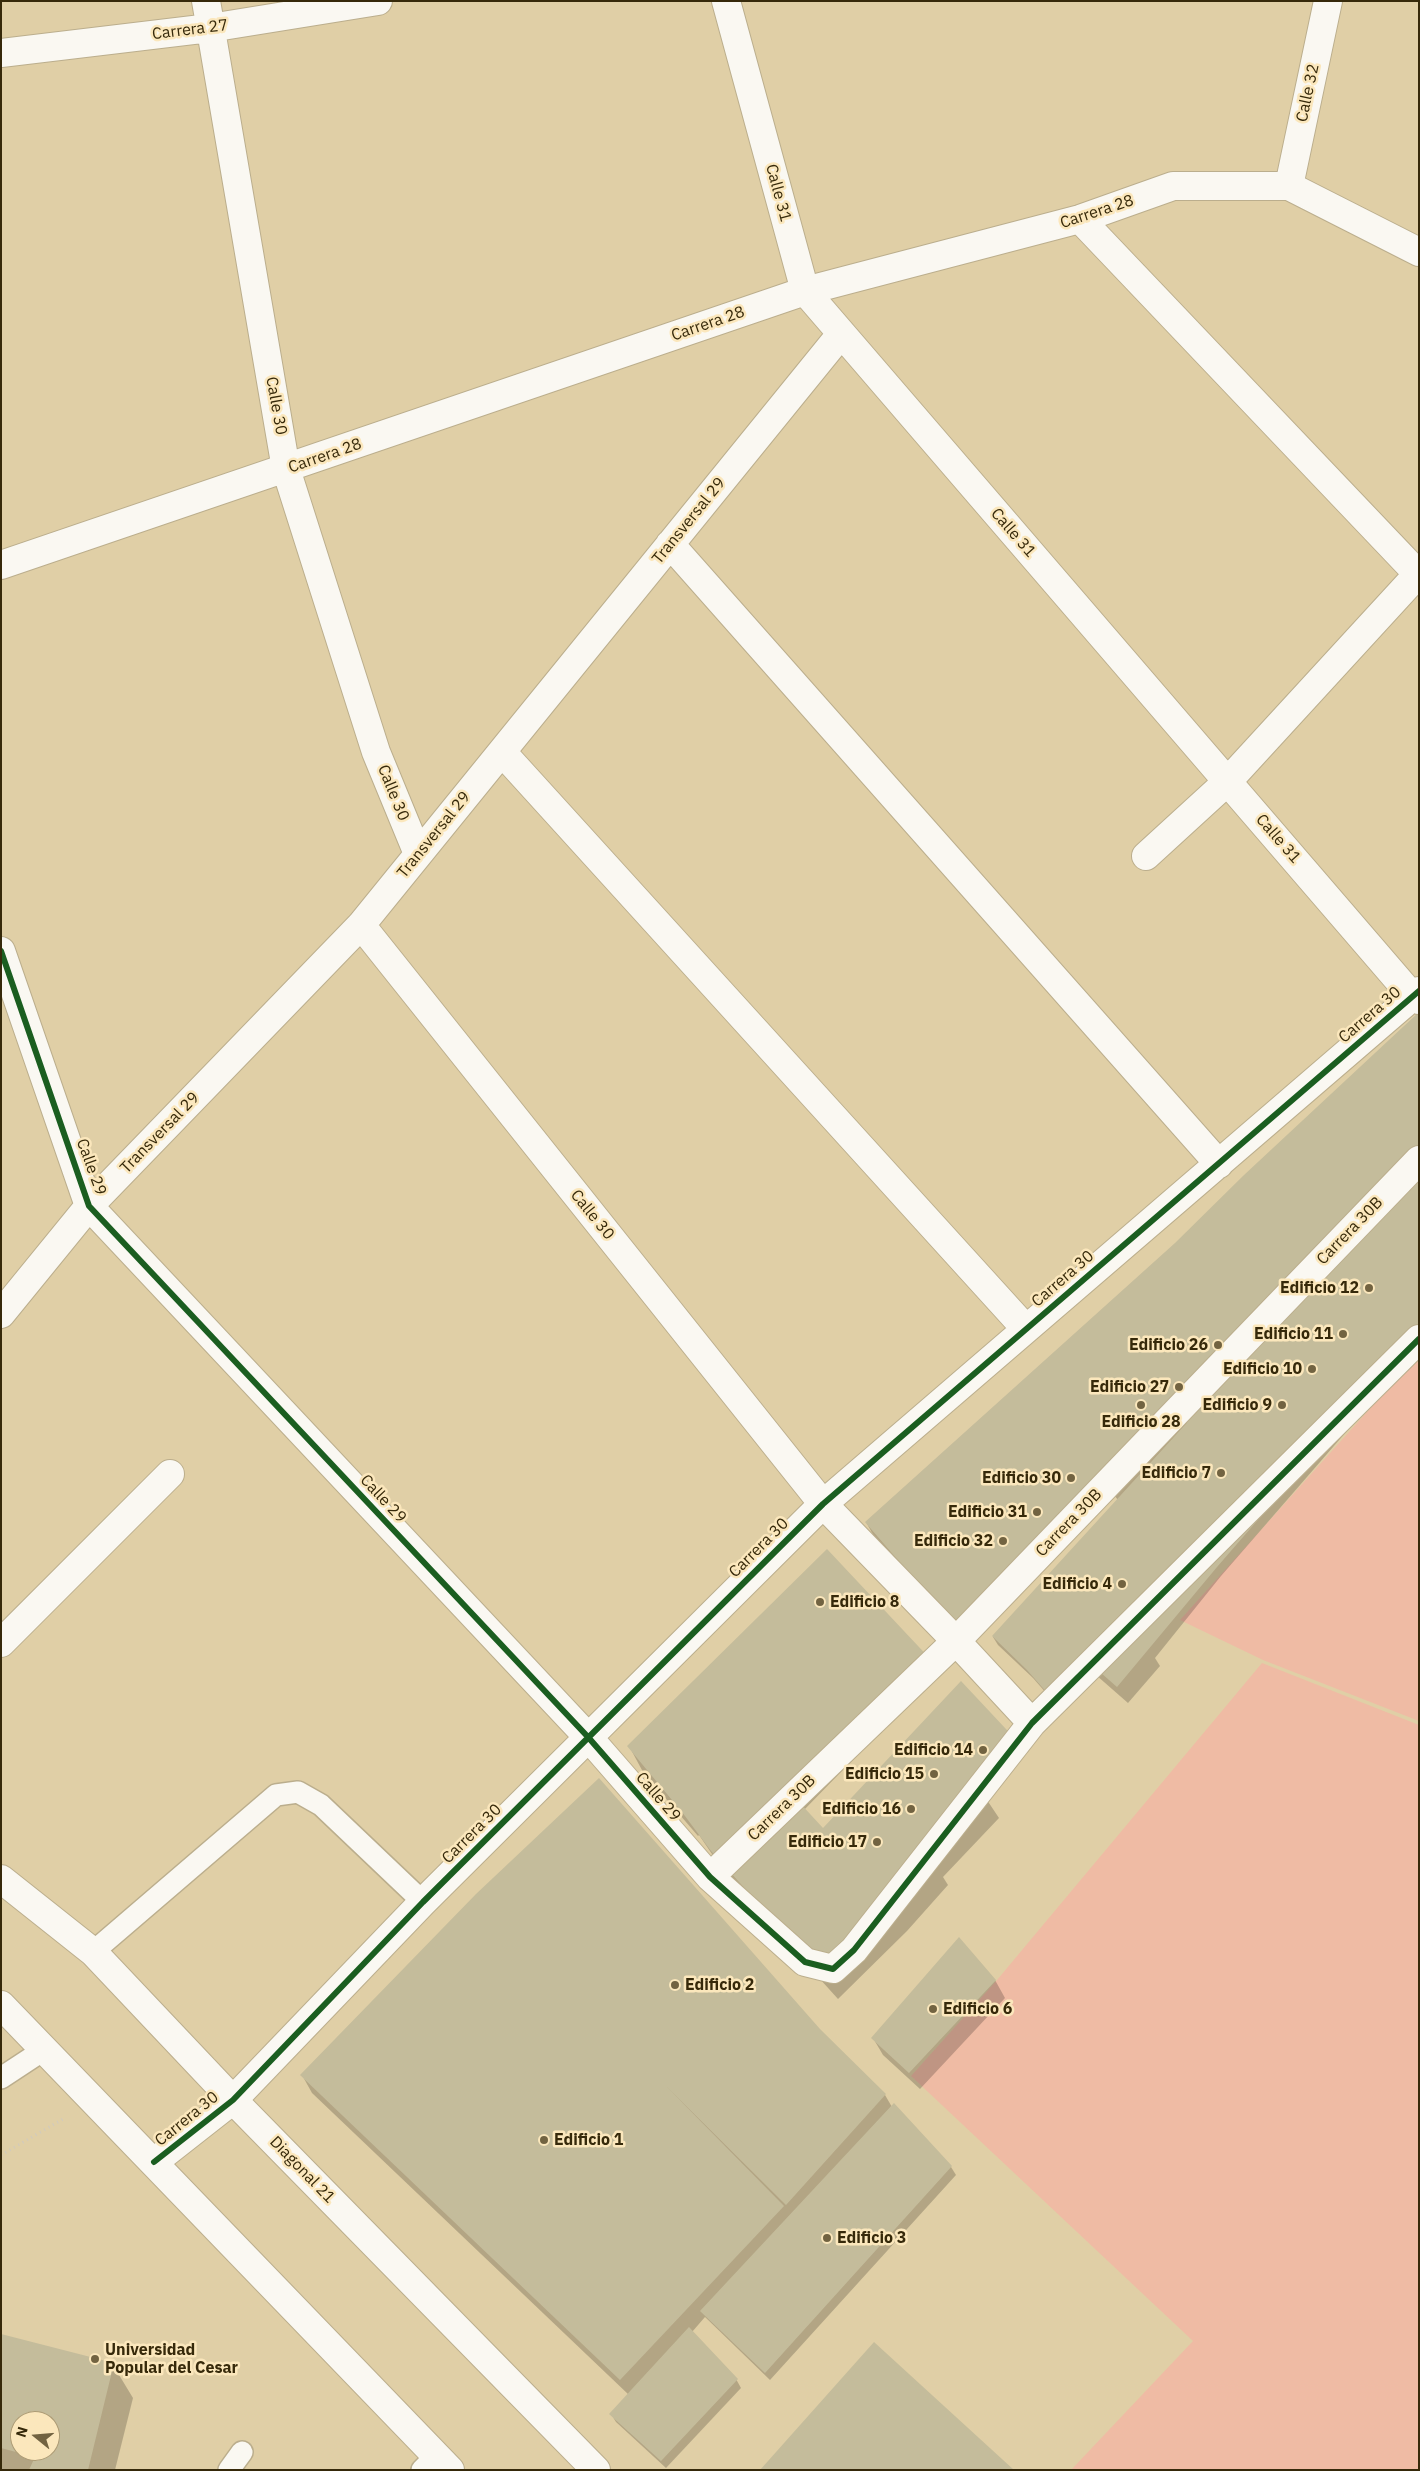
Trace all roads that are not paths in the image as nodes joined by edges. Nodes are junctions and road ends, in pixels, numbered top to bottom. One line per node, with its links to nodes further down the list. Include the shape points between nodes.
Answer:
1 (206, 1): 5 (main road, Calle 30)
2 (378, 1): 5 (main road, Carrera 27)
3 (726, 1): 10 (main road, Calle 31)
4 (1328, 1): 7 (main road, Calle 32)
5 (210, 28): 6 (main road, Carrera 27); 12 (main road, Calle 30)
6 (1, 53)
7 (1289, 186): 8 (main road, Carrera 28, via 1173,186); 9 (main road, Carrera 28)
8 (1080, 219): 10 (main road, Carrera 28); 15 (main road)
9 (1419, 252)
10 (805, 290): 11 (main road, Calle 31); 12 (main road, Carrera 28)
11 (841, 334): 13 (main road, Transversal 29); 17 (main road, Calle 31)
12 (286, 469): 14 (main road, Carrera 28); 18 (main road, Calle 30, via 376,752)
13 (670, 544): 16 (main road, Transversal 29); 24 (main road)
14 (1, 565)
15 (1418, 574): 17 (main road)
16 (502, 752): 18 (main road, Transversal 29); 27 (main road)
17 (1228, 781): 19 (main road); 22 (main road, Calle 31)
18 (418, 854): 20 (main road, Transversal 29)
19 (1146, 856)
20 (361, 925): 25 (main road, Transversal 29); 30 (main road, Calle 30)
21 (1, 951): 25 (main road, Calle 29)
22 (1417, 996): 24 (main road, Carrera 30)
23 (1419, 1160): 31 (main road, Carrera 30B)
24 (1219, 1164): 27 (main road, Carrera 30)
25 (89, 1206): 26 (main road, Transversal 29); 34 (main road, Calle 29)
26 (1, 1314)
27 (1026, 1329): 30 (main road, Carrera 30)
28 (1419, 1339): 33 (main road)
29 (170, 1474): 32 (main road)
30 (823, 1504): 31 (main road, Calle 30); 34 (main road, Carrera 30)
31 (956, 1640): 33 (main road, Calle 30); 35 (main road, Carrera 30B)
32 (1, 1643)
33 (1032, 1723): 35 (main road, Calle 29, via 854,1950 833,1969 805,1962)
34 (588, 1737): 35 (main road, Calle 29); 37 (main road, Carrera 30)
35 (710, 1877)
36 (1, 1879): 38 (main road, Diagonal 21)
37 (423, 1902): 38 (lane, via 321,1805 298,1792 276,1795); 42 (main road, Carrera 30)
38 (93, 1952): 42 (main road, Diagonal 21)
39 (1, 2005): 40 (main road)
40 (45, 2049): 41 (lane); 43 (main road)
41 (1, 2078)
42 (233, 2100): 43 (main road, Carrera 30); 47 (main road, Diagonal 21)
43 (154, 2162): 45 (main road)
44 (242, 2452): 46 (lane)
45 (436, 2465)
46 (229, 2470)
47 (596, 2470)

